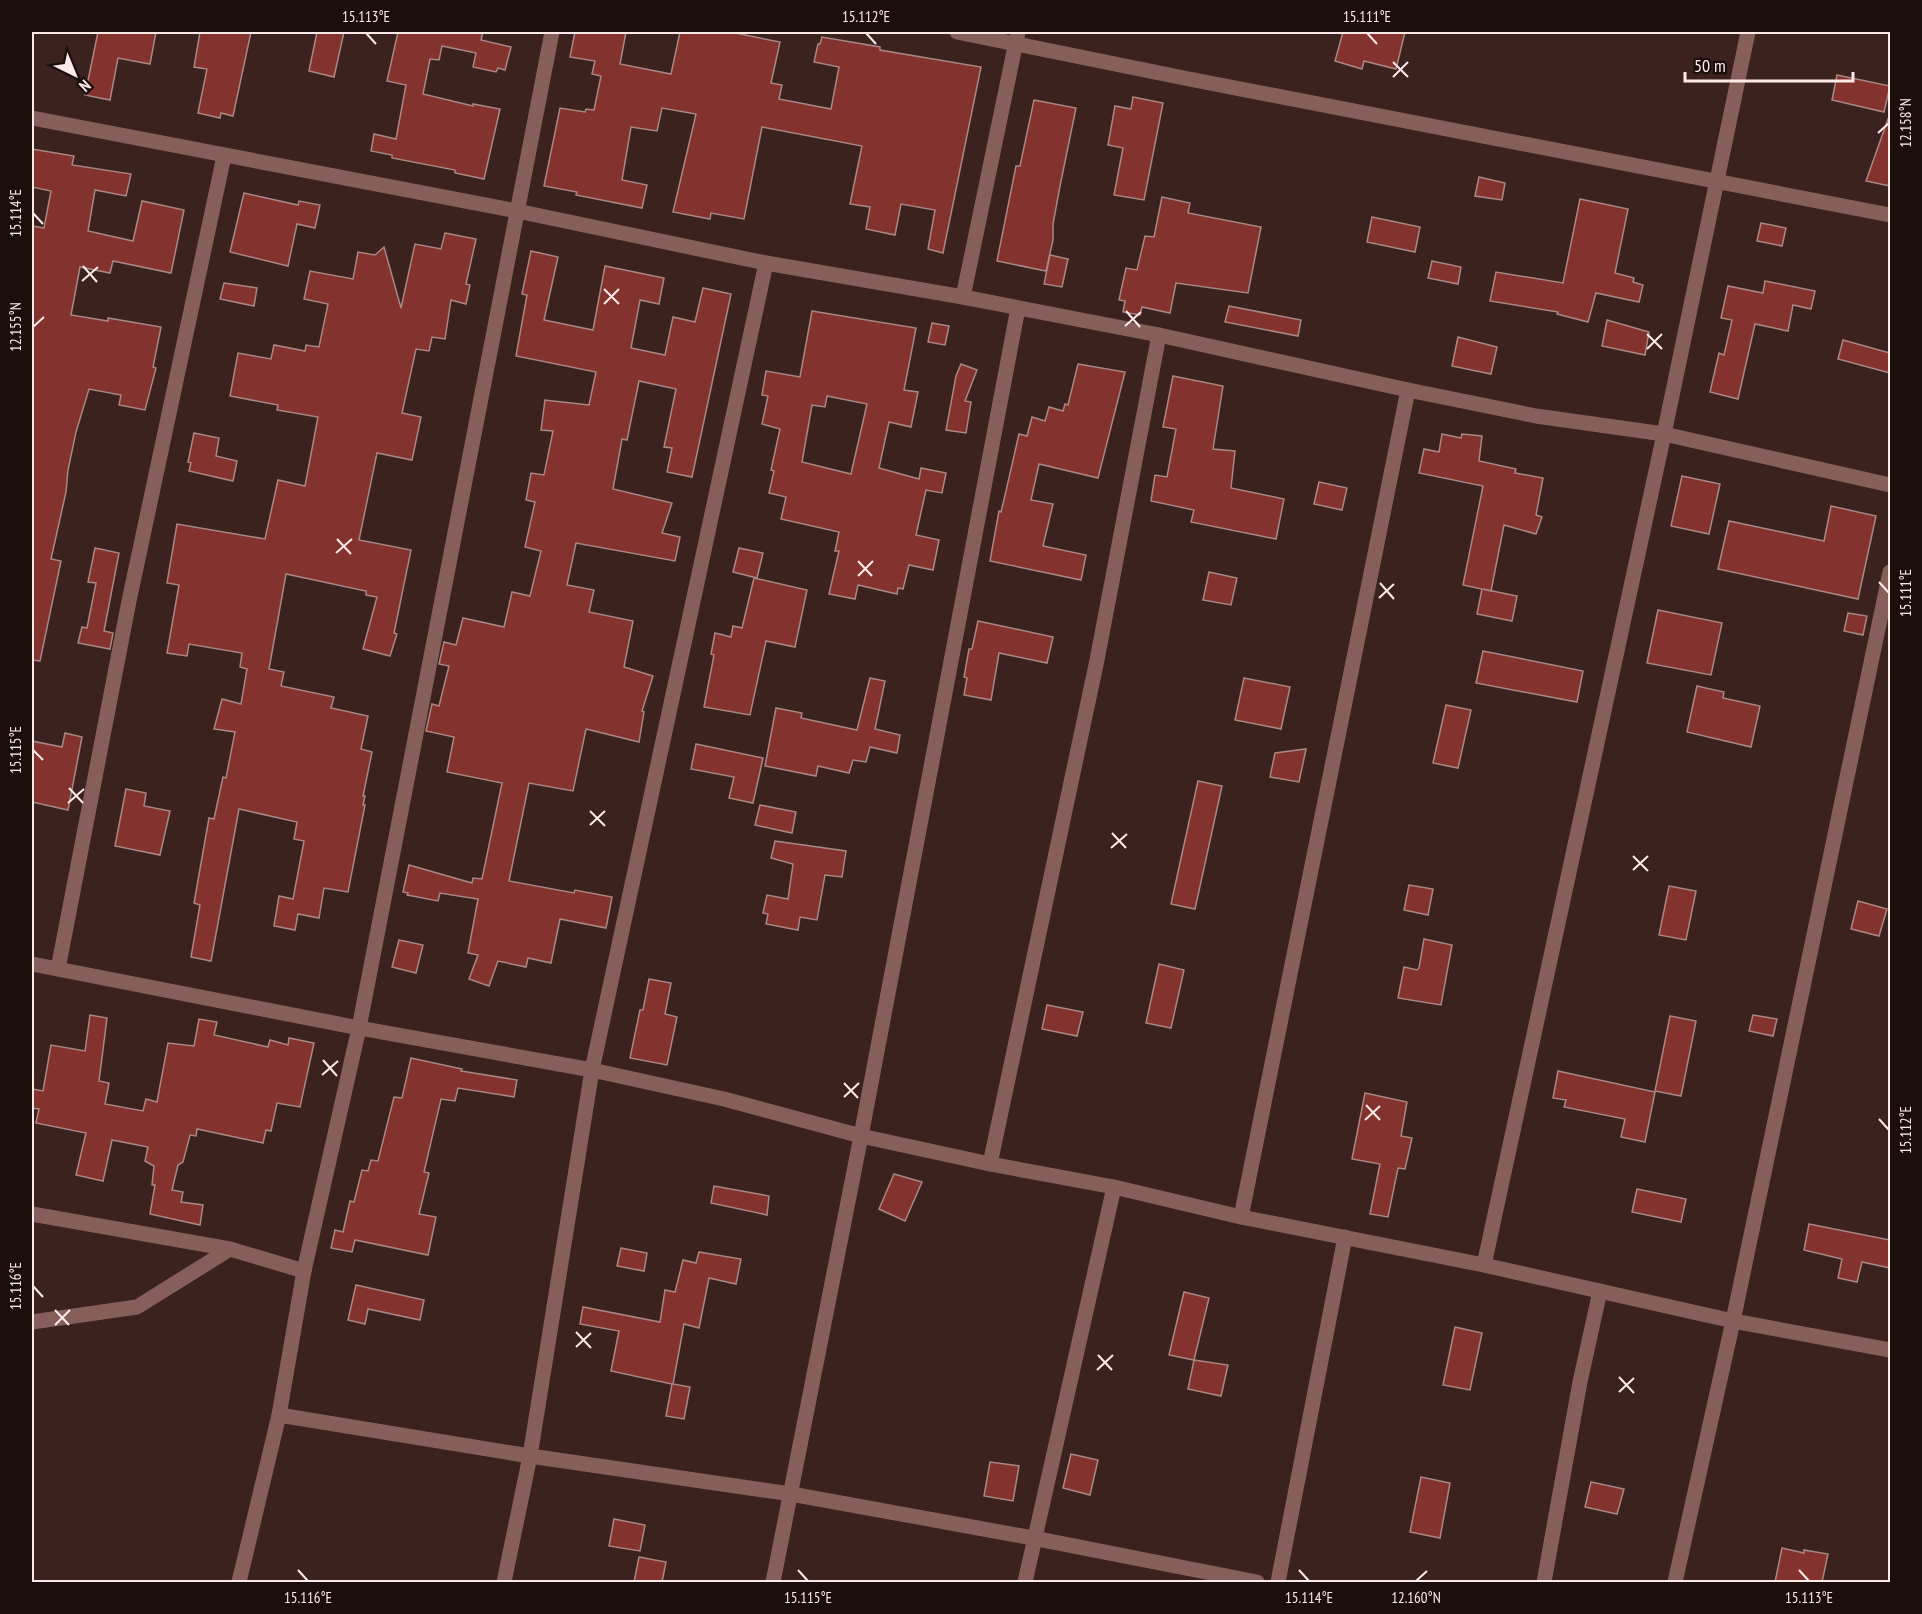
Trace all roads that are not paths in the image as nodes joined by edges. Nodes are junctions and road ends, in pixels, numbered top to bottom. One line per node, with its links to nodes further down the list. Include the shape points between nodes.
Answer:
1 (552, 32): 8 (street)
2 (957, 32): 4 (street)
3 (1748, 32): 7 (street)
4 (1017, 38): 7 (street); 11 (street)
5 (32, 118): 6 (street)
6 (224, 156): 8 (street); 19 (street, via 129,601)
7 (1717, 181): 9 (street); 15 (street)
8 (517, 211): 10 (street); 20 (street)
9 (1890, 215)
10 (766, 263): 11 (street); 21 (street)
11 (963, 297): 12 (street)
12 (1018, 308): 13 (street); 22 (street)
13 (1160, 334): 14 (street); 23 (street, via 1097,660)
14 (1408, 390): 15 (street, via 1536,416); 26 (street)
15 (1664, 434): 16 (street); 29 (street)
16 (1890, 485)
17 (1890, 572): 32 (street)
18 (32, 964): 19 (street)
19 (58, 969): 20 (street)
20 (359, 1028): 21 (street); 30 (street)
21 (592, 1070): 22 (street, via 724,1099); 36 (street)
22 (861, 1136): 23 (street); 37 (street)
23 (990, 1164): 24 (street)
24 (1114, 1187): 26 (street); 38 (street)
25 (32, 1214): 28 (street)
26 (1241, 1216): 27 (street)
27 (1345, 1237): 29 (street); 44 (street)
28 (230, 1249): 30 (street); 33 (street, via 137,1307)
29 (1484, 1265): 31 (street)
30 (304, 1271): 35 (street)
31 (1600, 1291): 32 (street); 45 (street)
32 (1733, 1321): 34 (street); 46 (street)
33 (32, 1322)
34 (1890, 1350)
35 (279, 1415): 36 (street); 39 (street)
36 (530, 1456): 37 (street); 40 (street)
37 (791, 1494): 38 (street); 41 (street)
38 (1034, 1538): 42 (street); 43 (street)
39 (239, 1582)
40 (504, 1582)
41 (773, 1582)
42 (1025, 1582)
43 (1257, 1582)
44 (1278, 1582)
45 (1544, 1582)
46 (1675, 1582)

